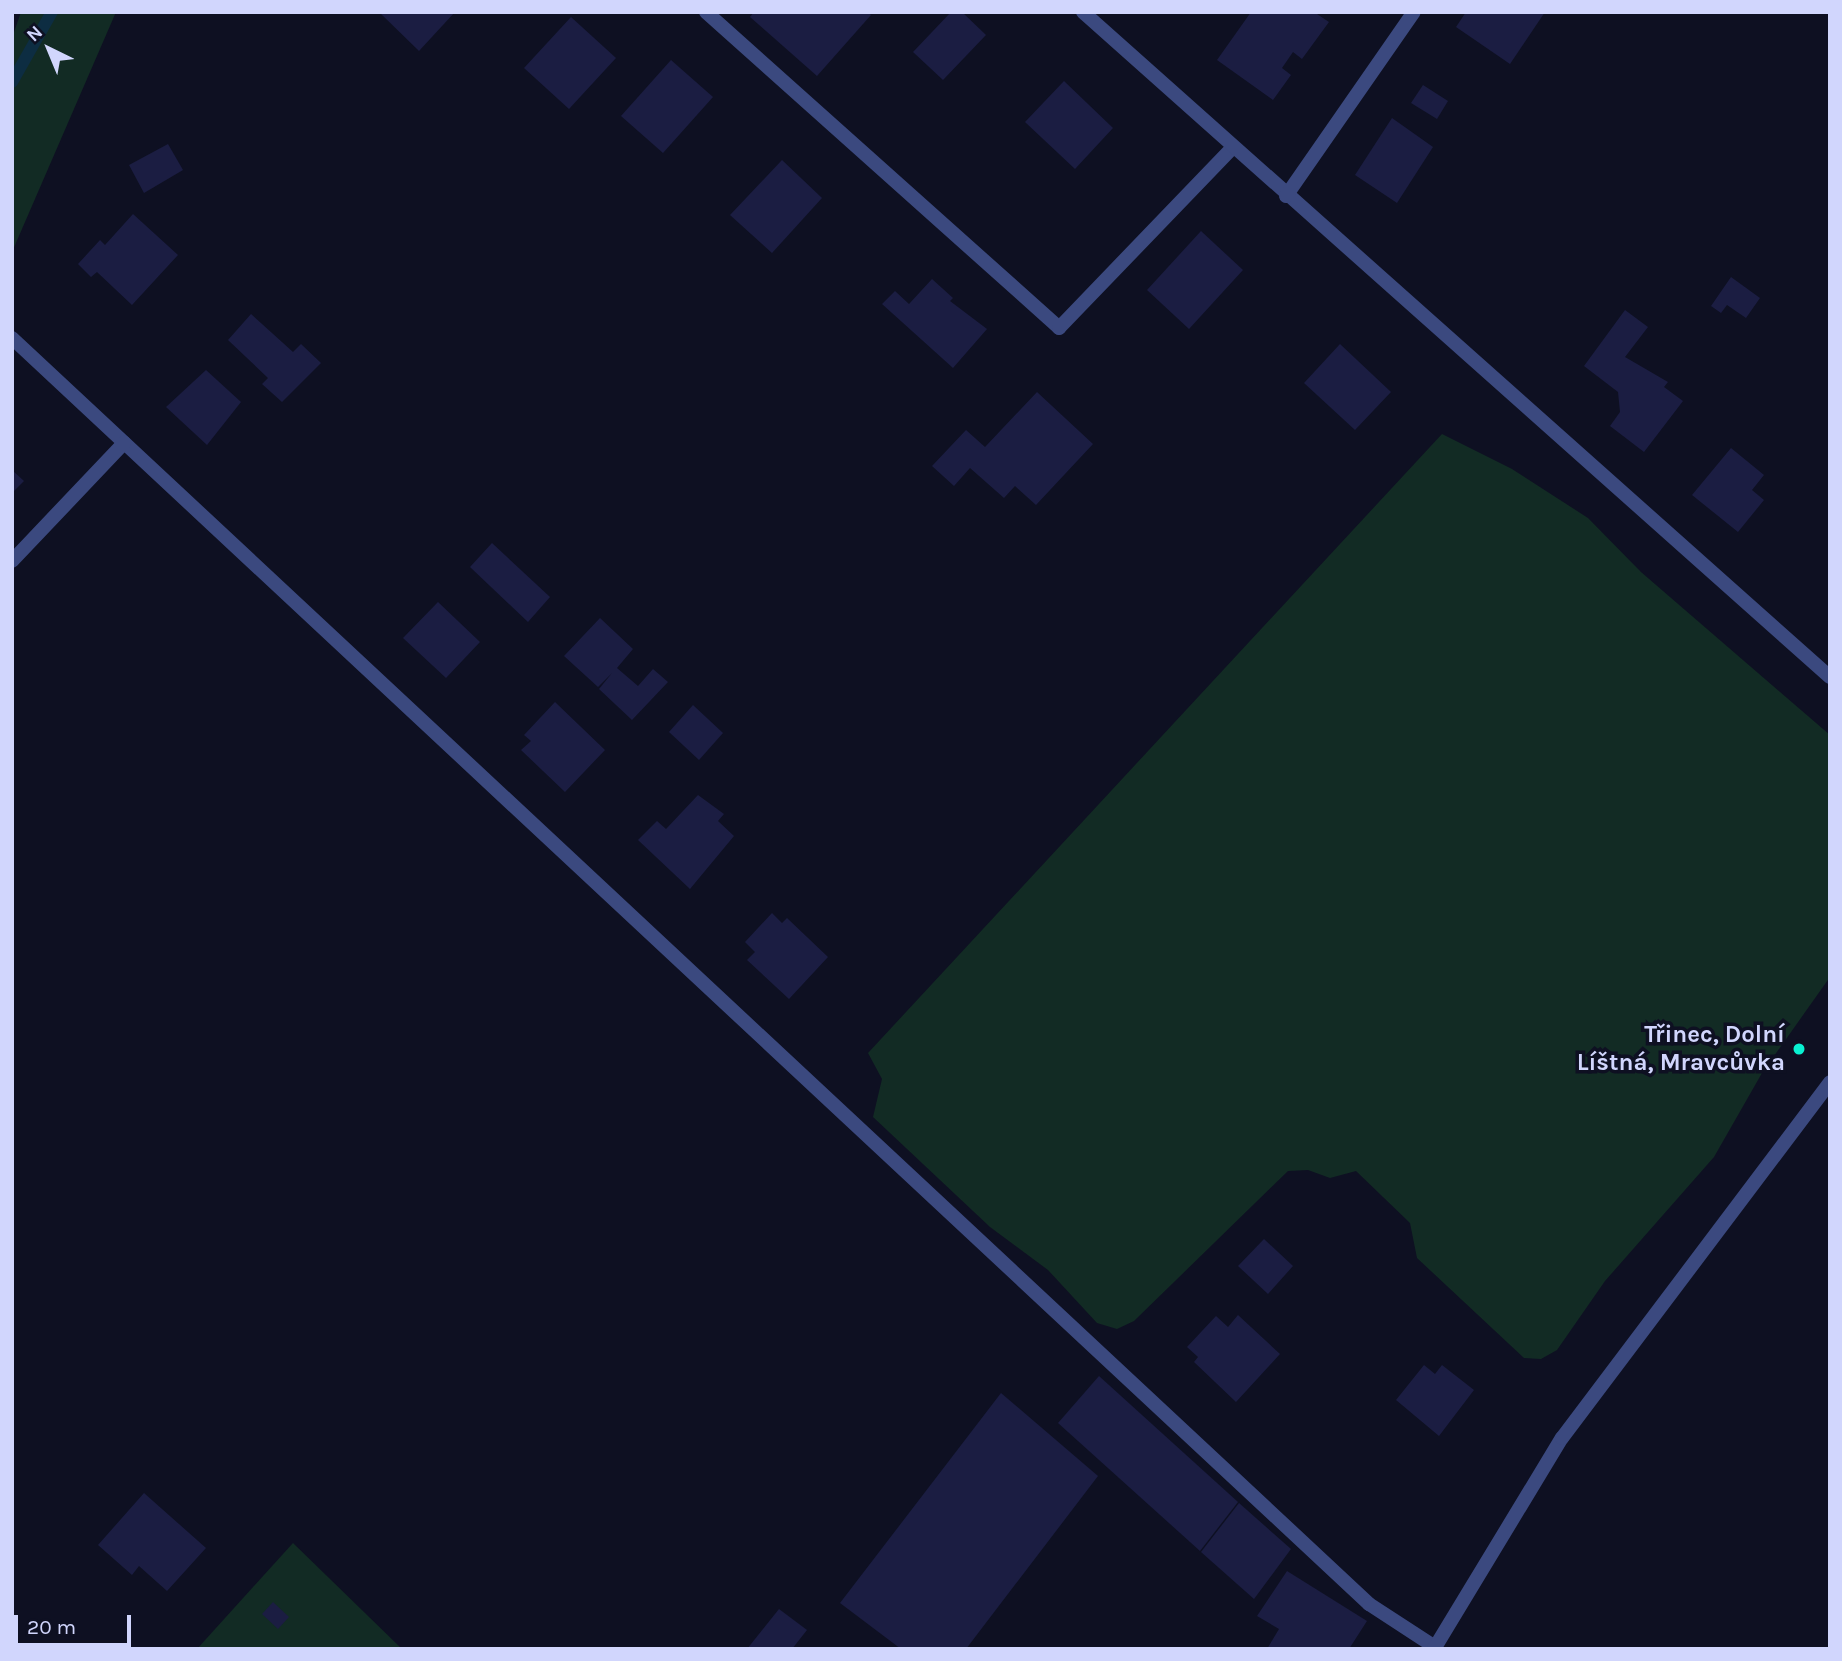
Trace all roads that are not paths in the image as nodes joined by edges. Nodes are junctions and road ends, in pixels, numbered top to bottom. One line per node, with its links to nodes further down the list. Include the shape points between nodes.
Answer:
1 (706, 12): 4 (street, via 1059,328)
2 (1083, 12): 4 (street)
3 (1414, 12): 5 (street)
4 (1232, 148): 5 (street)
5 (1286, 196): 9 (street)
6 (12, 338): 7 (street)
7 (124, 443): 8 (street); 11 (street, via 1369,1604)
8 (12, 561)
9 (1830, 677)
10 (1830, 1082): 11 (street, via 1562,1438)
11 (1434, 1648)

